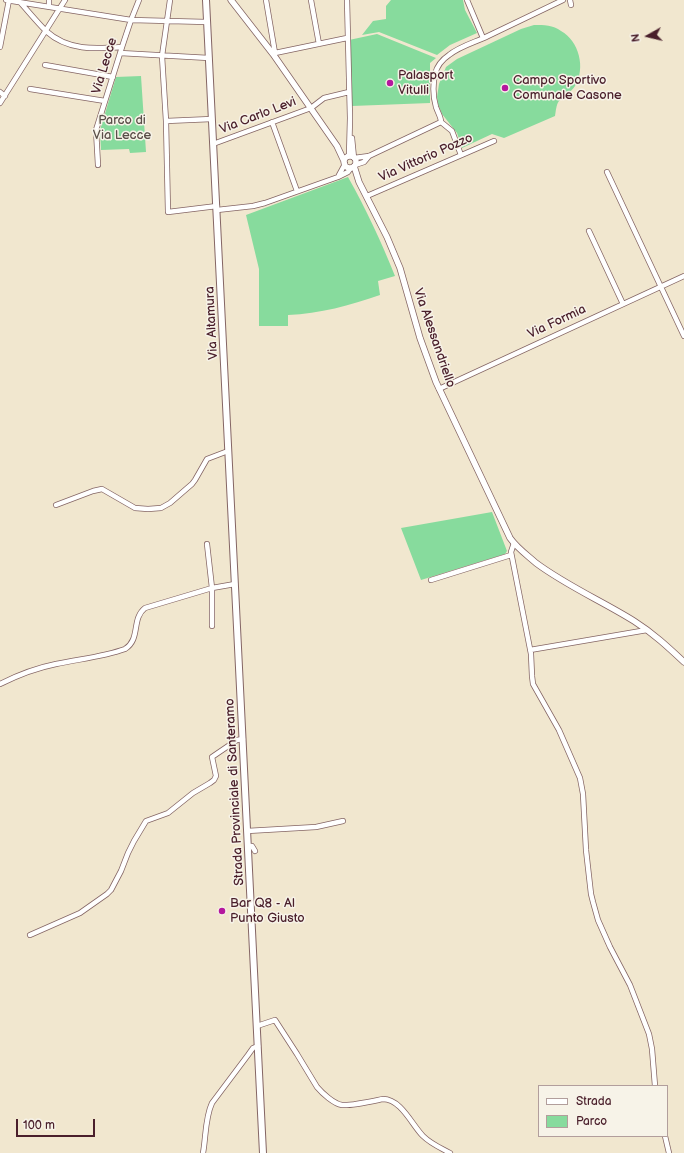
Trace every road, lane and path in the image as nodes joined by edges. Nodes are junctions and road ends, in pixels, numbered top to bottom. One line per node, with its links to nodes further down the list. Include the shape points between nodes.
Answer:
1 (6, 0): 2 (street)
2 (9, 0): 14 (street); 24 (street)
3 (50, 0): 15 (street)
4 (65, 0): 16 (street)
5 (139, 0): 17 (street, Via Lecce)
6 (170, 0): 18 (street)
7 (206, 0): 19 (main road, Via Altamura)
8 (231, 0): 27 (street)
9 (266, 0): 27 (street)
10 (311, 0): 23 (street)
11 (347, 0): 21 (street)
12 (467, 0): 22 (street)
13 (563, 0): 22 (street)
14 (19, 1): 15 (street); 20 (street)
15 (49, 7): 16 (street)
16 (60, 8): 17 (street); 20 (street)
17 (131, 20): 18 (street); 25 (street, Via Lecce)
18 (167, 21): 19 (street); 28 (street)
19 (207, 22): 29 (main road, Via Altamura)
20 (46, 31): 25 (street, via 66,44 78,47); 35 (street)
21 (347, 38): 23 (street); 34 (street)
22 (483, 38): 42 (street, via 449,54 438,66 434,94)
23 (319, 44): 27 (street)
24 (0, 47)
25 (122, 47): 26 (street, Via Lecce)
26 (120, 53): 28 (street); 31 (street, Via Lecce)
27 (274, 53): 38 (street)
28 (162, 56): 29 (street); 40 (street)
29 (209, 58): 39 (main road, Via Altamura)
30 (44, 65): 31 (street)
31 (113, 77): 36 (street, Via Lecce)
32 (30, 89): 36 (street)
33 (0, 92): 35 (street)
34 (349, 92): 38 (street, Via Carlo Levi, via 324,98); 48 (street)
35 (5, 96): 37 (street)
36 (105, 101): 50 (street, Via Lecce, via 96,130)
37 (0, 103)
38 (311, 108): 41 (street, Via Carlo Levi); 45 (street)
39 (212, 118): 40 (street); 44 (main road, Via Altamura)
40 (166, 121): 56 (street, via 168,212)
41 (272, 122): 44 (street, Via Carlo Levi); 54 (street)
42 (441, 122): 46 (street, via 452,131); 47 (street)
43 (494, 141): 46 (street, Via Vittorio Pozzo)
44 (213, 144): 56 (main road, Via Altamura)
45 (337, 146): 48 (street); 49 (street)
46 (461, 155): 55 (street, Via Vittorio Pozzo)
47 (369, 156): 48 (street); 51 (street, via 364,162)
48 (352, 157): 49 (street, via 346,158); 51 (street, Via Alessandriello, via 356,161)
49 (344, 162): 51 (street, Via Alessandriello, via 347,167); 53 (street)
50 (98, 165)
51 (353, 166): 53 (street); 55 (street, Via Alessandriello, via 354,176)
52 (608, 172): 59 (street)
53 (338, 177): 54 (street)
54 (297, 191): 56 (street, via 253,206)
55 (367, 196): 62 (street, Via Alessandriello, via 400,268 422,345)
56 (217, 208): 63 (main road, Via Altamura)
57 (589, 231): 60 (street)
58 (684, 276): 59 (street, Via Formia)
59 (661, 286): 60 (street, Via Formia); 61 (street)
60 (623, 304): 62 (street, Via Formia)
61 (684, 336)
62 (439, 389): 65 (street, Via Alessandriello)
63 (228, 451): 64 (street, via 207,459 192,484 161,508 135,508 102,489); 69 (main road, Via Altamura)
64 (56, 505)
65 (514, 543): 67 (street); 72 (street, Via Alessandriello, via 561,580)
66 (207, 544): 70 (street)
67 (511, 555): 68 (street); 74 (street)
68 (431, 580)
69 (235, 584): 70 (street); 73 (main road, Via Altamura)
70 (212, 588): 71 (street); 76 (street, via 145,608 138,616 134,639 125,648 100,656 48,666)
71 (212, 626)
72 (647, 630): 74 (street); 75 (street, Via Alessandriello)
73 (238, 645): 77 (main road, Strada Provinciale di Santeramo)
74 (530, 650): 85 (street, via 535,689 559,730 580,778 591,894 598,920 630,985 646,1027 652,1049)
75 (684, 662)
76 (0, 684)
77 (243, 739): 79 (main road, Strada Provinciale di Santeramo); 82 (street, via 212,757 216,776 214,780 168,813 146,821 107,894 80,913)
78 (343, 821): 79 (street, via 316,827)
79 (247, 831): 80 (main road, Strada Provinciale di Santeramo)
80 (248, 846): 81 (street, via 252,846); 83 (main road, Strada Provinciale di Santeramo)
81 (255, 851)
82 (30, 935)
83 (257, 1026): 84 (main road, Strada Provinciale di Santeramo); 89 (street, via 275,1020 317,1087 336,1104 392,1100 427,1140)
84 (258, 1046): 87 (street, via 253,1048 212,1103); 88 (main road, Strada Provinciale di Santeramo)
85 (656, 1085)
86 (665, 1137): 90 (street)
87 (204, 1153)
88 (263, 1153)
89 (450, 1153)
90 (669, 1153)

